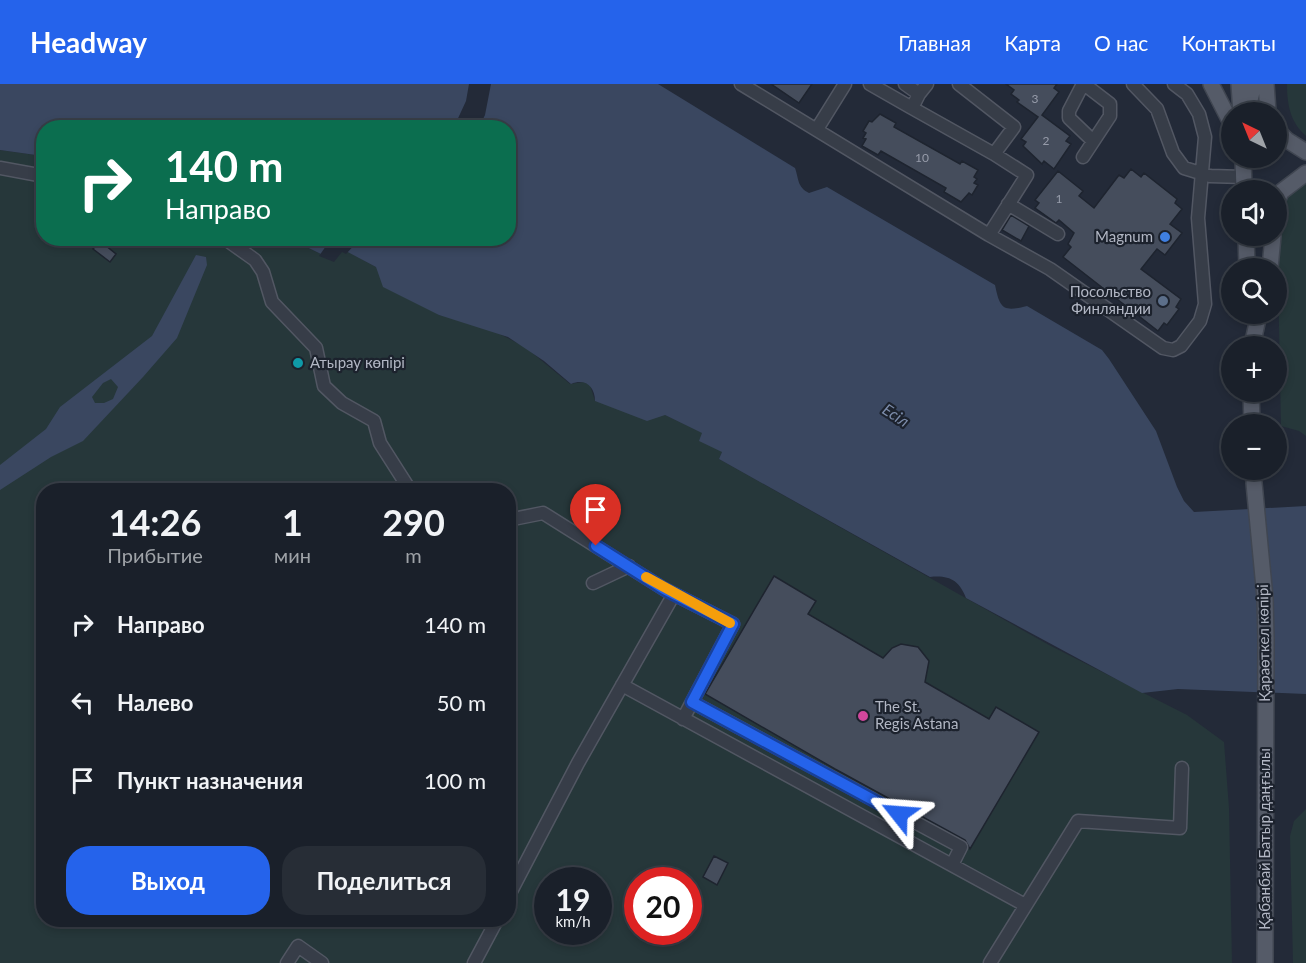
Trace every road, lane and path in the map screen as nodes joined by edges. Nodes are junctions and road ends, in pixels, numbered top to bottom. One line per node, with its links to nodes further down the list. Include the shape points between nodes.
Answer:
1 (741, 84): 19 (street)
2 (845, 84): 19 (street)
3 (870, 84): 18 (street)
4 (905, 84): 13 (street)
5 (959, 84): 23 (street, via 1014,128)
6 (1083, 84): 21 (street, via 1069,111 1070,118); 21 (street, via 1112,110)
7 (1133, 84): 27 (street, via 1156,109 1173,153 1184,168)
8 (1174, 84): 27 (street, via 1187,94 1199,114 1205,137)
9 (1211, 84): 17 (main road)
10 (1241, 84): 14 (main road)
11 (1254, 84): 15 (main road)
12 (1266, 84): 16 (main road)
13 (923, 89): 18 (street)
14 (1243, 102)
15 (1248, 102)
16 (1267, 102)
17 (1221, 104)
18 (912, 108): 23 (street)
19 (817, 129): 33 (street)
20 (1287, 140): 22 (main road)
21 (1094, 141): 24 (street)
22 (1306, 152)
23 (994, 154): 31 (street, via 1027,175)
24 (1083, 157)
25 (0, 168): 28 (street)
26 (1306, 173): 30 (main road)
27 (1201, 174): 29 (street); 33 (street, via 1198,218 1205,310 1197,326 1173,350 1163,348 1050,269)
28 (36, 175)
29 (1227, 180)
30 (1287, 187)
31 (1008, 204): 32 (street); 33 (street)
32 (1058, 234)
33 (989, 235)
34 (235, 246): 36 (street, via 255,260 272,302 316,348 324,386 342,403 374,421 380,444)
35 (1253, 480): 43 (main road, Қараөткел көпірі)
36 (405, 483)
37 (516, 518): 38 (street, via 543,513)
38 (629, 566): 39 (street); 40 (street)
39 (592, 583)
40 (674, 594): 41 (street); 42 (street, via 733,624)
41 (622, 685): 44 (street); 47 (street)
42 (692, 702): 44 (street); 46 (street, via 961,847)
43 (1264, 715): 50 (main road, Қабанбай Батыр даңғылы)
44 (683, 719): 46 (street)
45 (1182, 768): 48 (street, via 1179,828 1077,821)
46 (952, 865): 48 (street)
47 (516, 882)
48 (1025, 905): 54 (street)
49 (493, 927): 53 (street)
50 (1264, 961)
51 (287, 963): 52 (street, via 298,946)
52 (322, 963)
53 (474, 963)
54 (990, 963)

